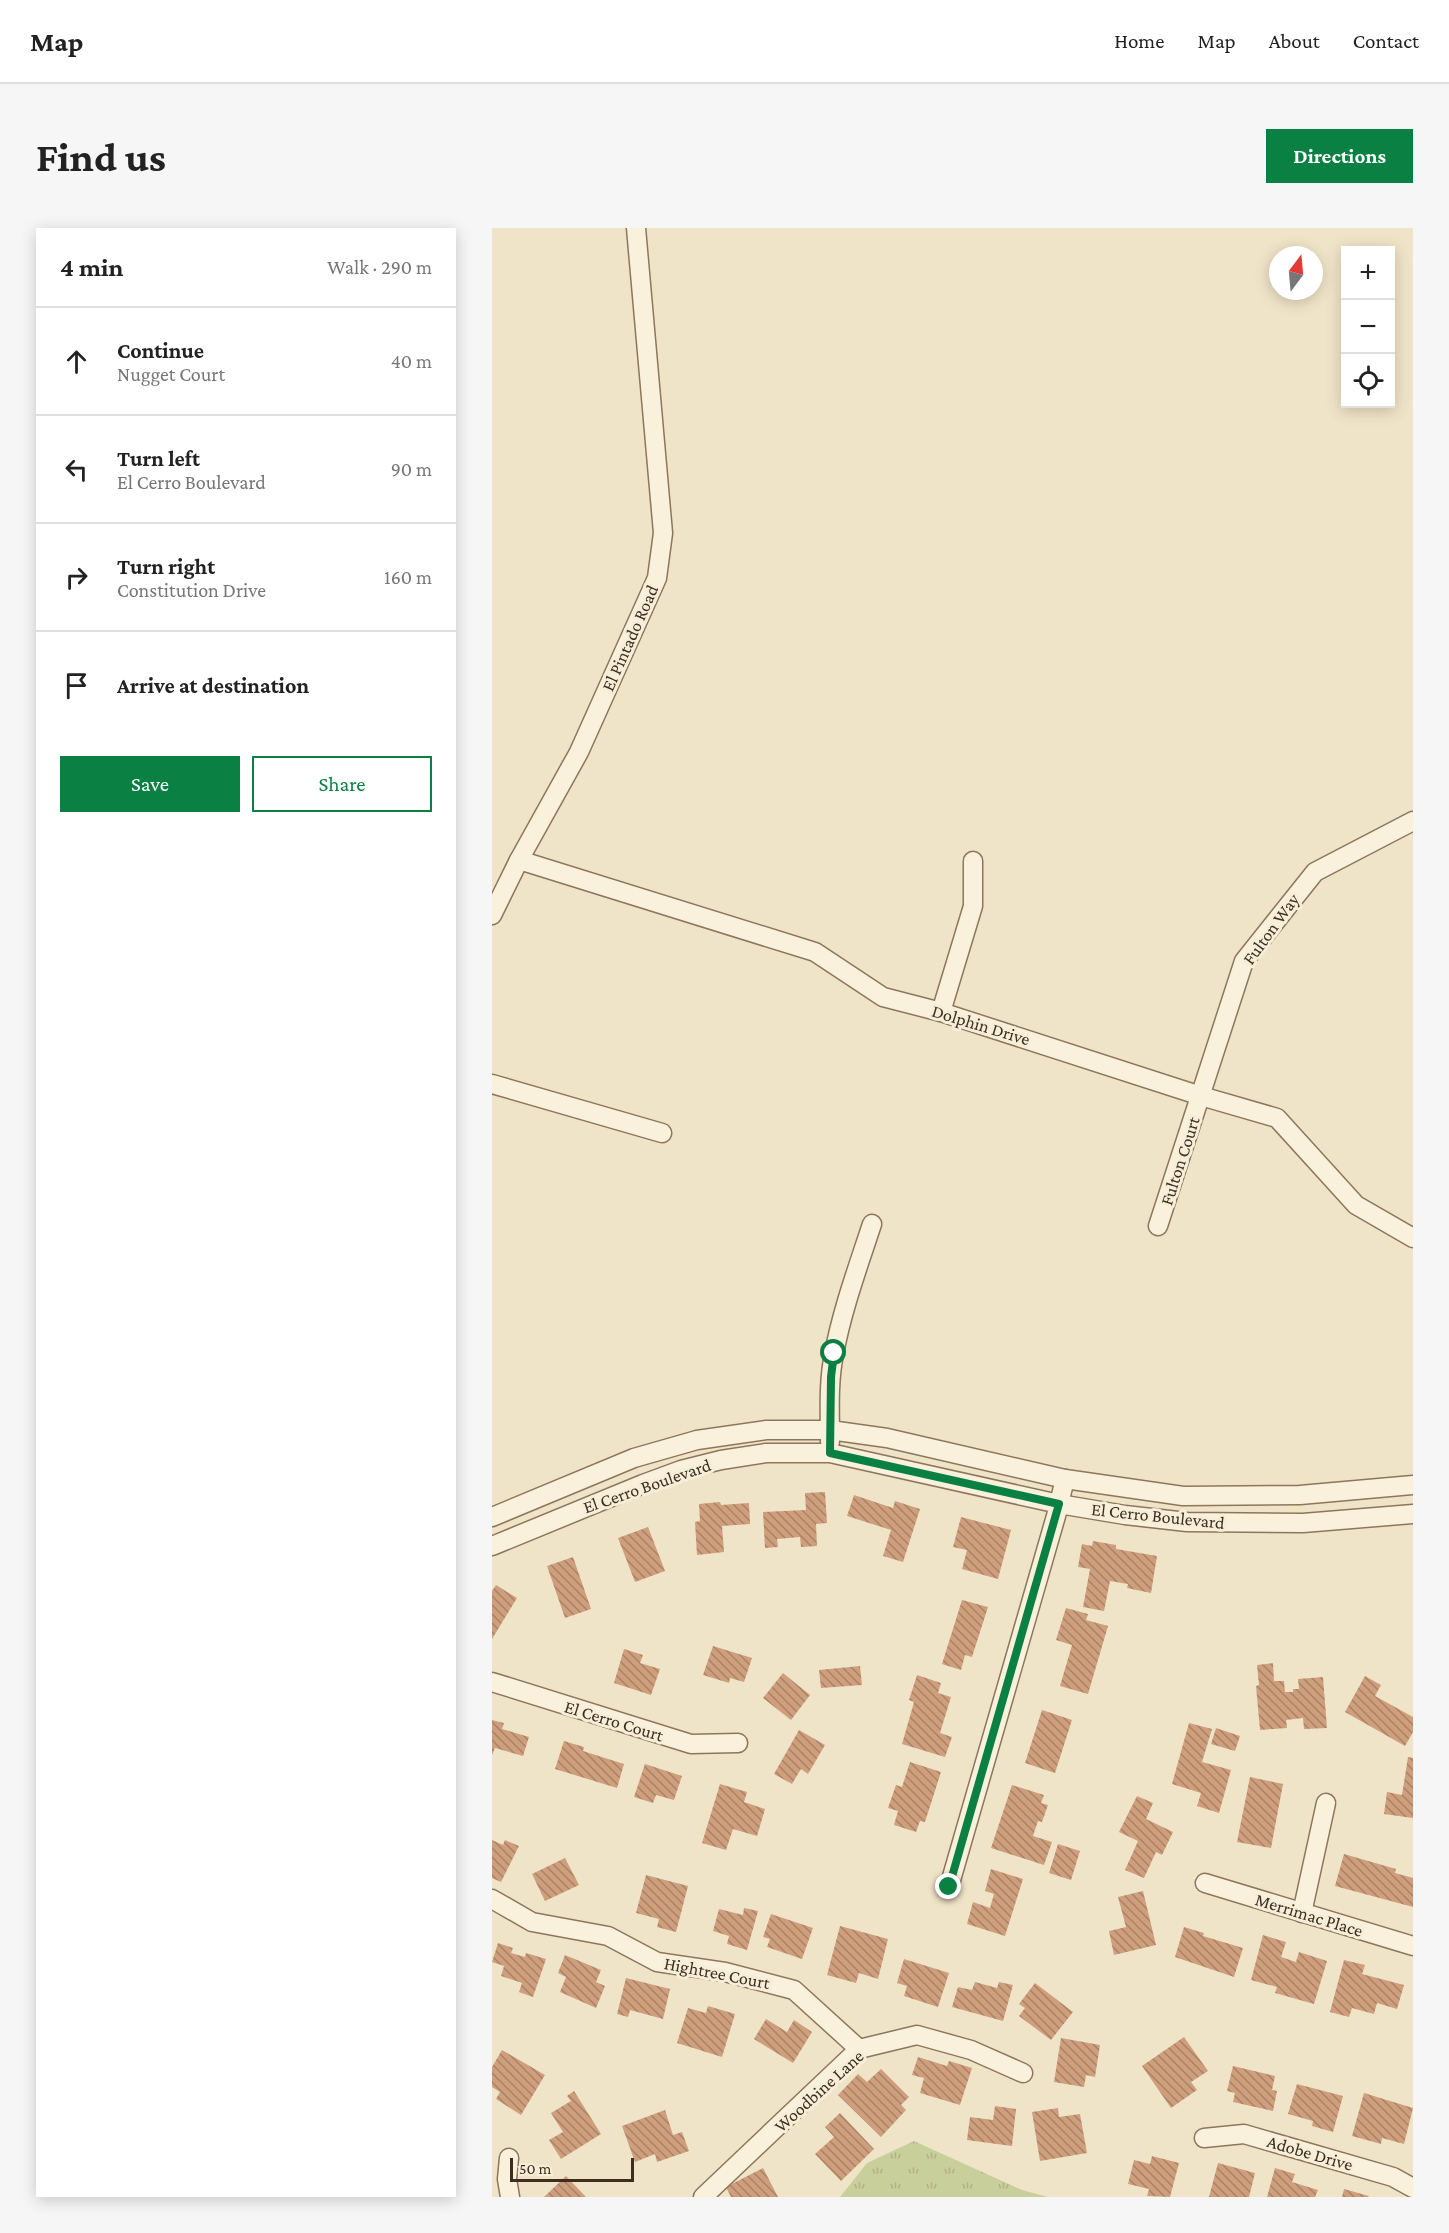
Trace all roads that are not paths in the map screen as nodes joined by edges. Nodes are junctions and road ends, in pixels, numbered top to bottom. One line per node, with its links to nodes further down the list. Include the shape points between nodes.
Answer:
1 (636, 228): 3 (street, El Pintado Road, via 663,530 657,578 579,752)
2 (1413, 821): 8 (street, Fulton Way, via 1315,872 1244,961)
3 (519, 860): 5 (street, El Pintado Road); 6 (street, Dolphin Drive, via 815,952 883,997)
4 (972, 861): 6 (street, via 973,906)
5 (492, 915)
6 (941, 1012): 8 (street, Dolphin Drive)
7 (492, 1084): 9 (street)
8 (1201, 1096): 11 (street, Fulton Court); 12 (street, Dolphin Drive, via 1277,1118 1356,1205)
9 (662, 1133)
10 (872, 1224): 13 (street, via 834,1353)
11 (1158, 1227)
12 (1413, 1238)
13 (830, 1430): 14 (street); 15 (street, El Cerro Boulevard, via 887,1438); 19 (street, El Cerro Boulevard, via 766,1430 697,1440 634,1458)
14 (830, 1453): 17 (street, El Cerro Boulevard); 20 (street, El Cerro Boulevard, via 766,1454 681,1470)
15 (1065, 1479): 16 (street, El Cerro Boulevard, via 1183,1496 1300,1495); 17 (street)
16 (1413, 1485)
17 (1059, 1504): 18 (street, El Cerro Boulevard, via 1211,1523 1303,1524); 25 (street)
18 (1413, 1514)
19 (492, 1517)
20 (492, 1546)
21 (492, 1682): 22 (street, El Cerro Court, via 691,1744)
22 (738, 1743)
23 (1326, 1803): 27 (street)
24 (1205, 1883): 27 (street, Merrimac Place)
25 (949, 1887)
26 (492, 1899): 29 (street, Hightree Court, via 532,1922 608,1936 657,1962 725,1972 794,1990)
27 (1302, 1913): 28 (street, Merrimac Place)
28 (1413, 1946)
29 (859, 2049): 30 (street, Woodbine Lane, via 917,2035 971,2050); 35 (street, Woodbine Lane)
30 (1023, 2073)
31 (1204, 2138): 33 (street, Adobe Drive, via 1244,2134 1393,2177)
32 (509, 2158): 34 (street)
33 (1413, 2188)
34 (510, 2197)
35 (703, 2197)

